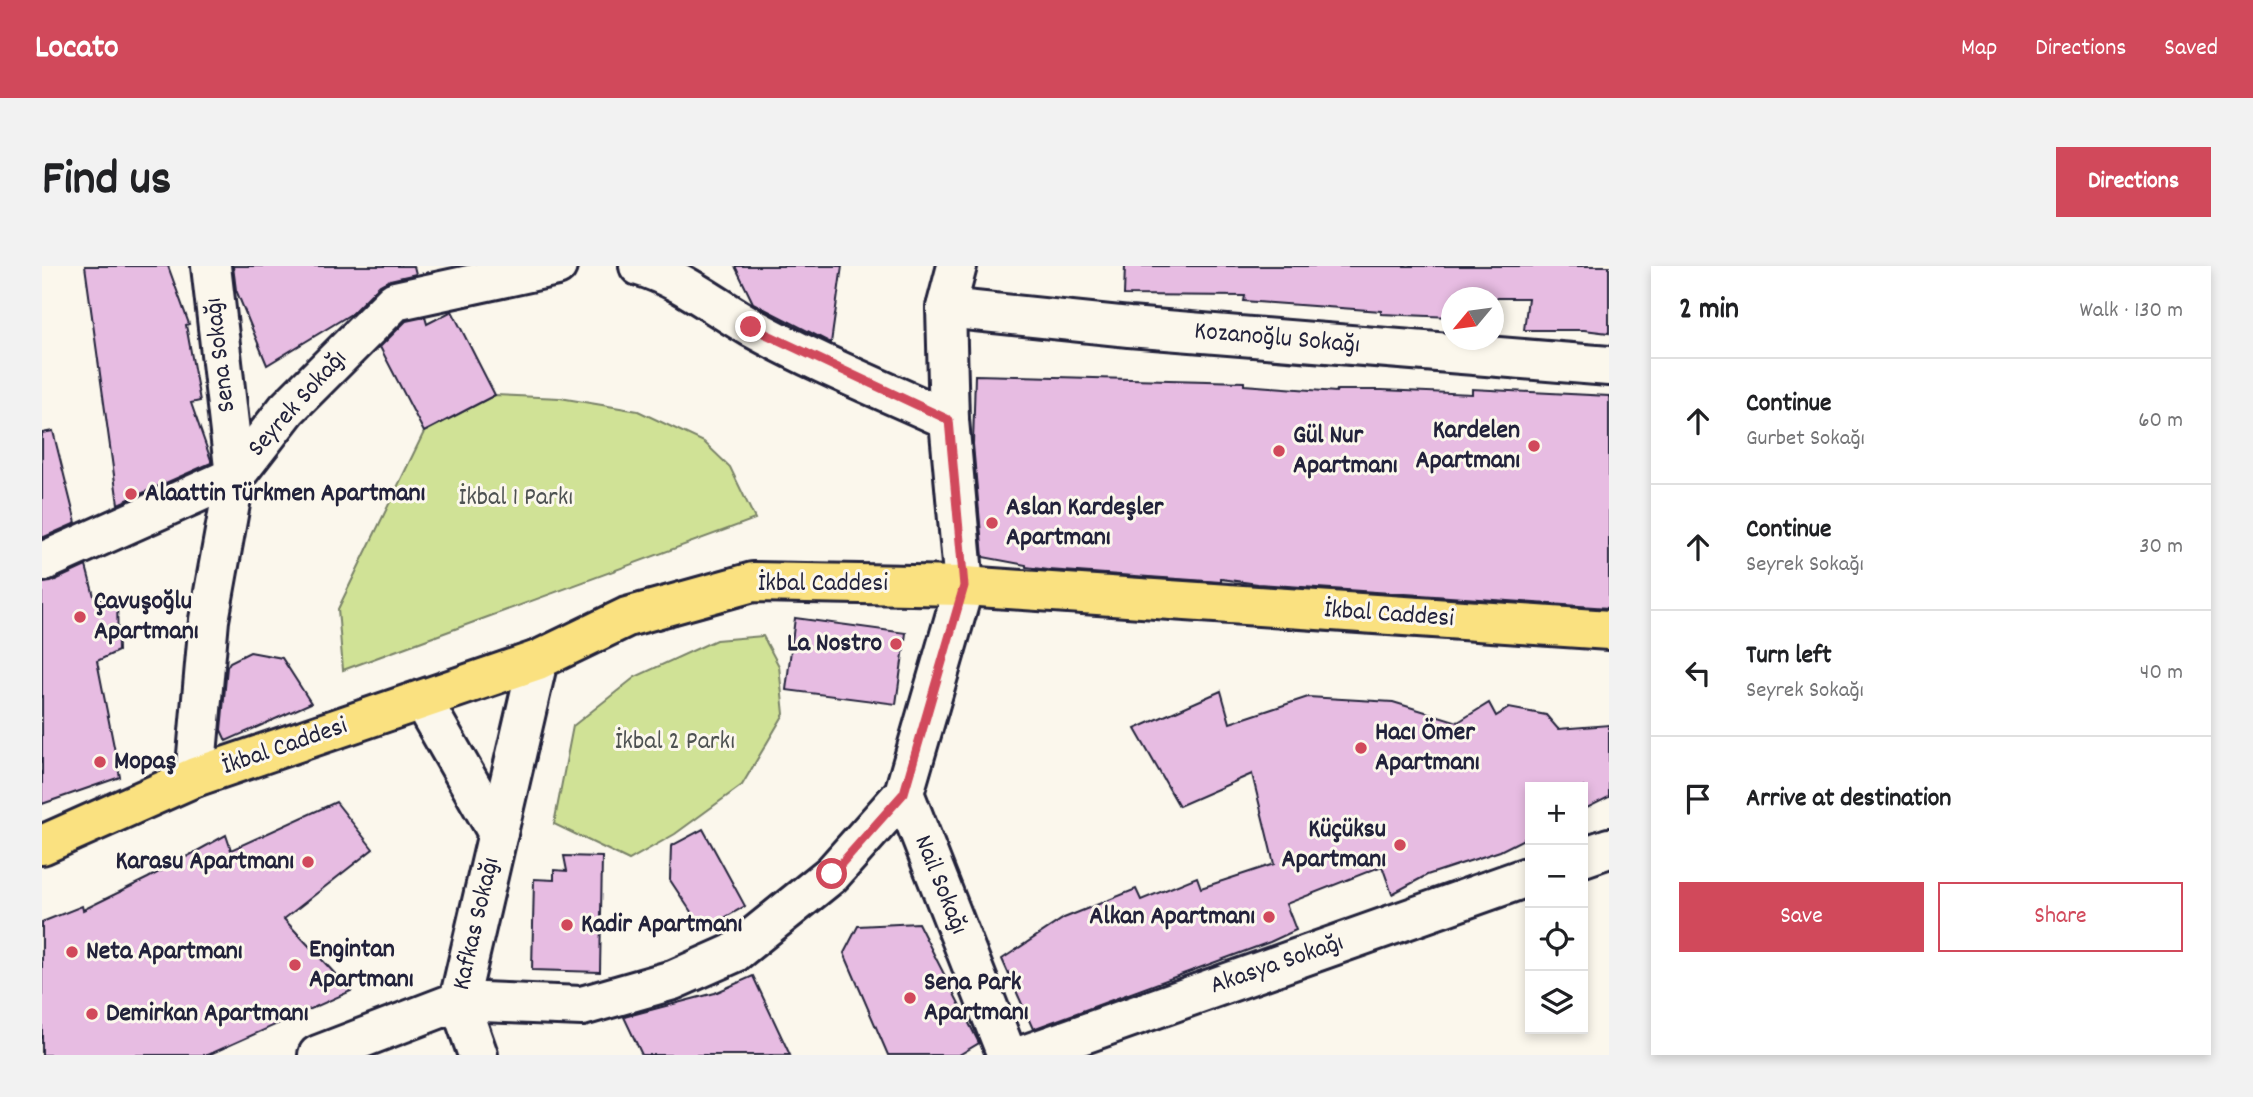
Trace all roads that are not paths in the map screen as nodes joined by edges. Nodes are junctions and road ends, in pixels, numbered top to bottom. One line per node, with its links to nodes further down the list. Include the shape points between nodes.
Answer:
1 (211, 266): 8 (street, Sena Sokağı)
2 (556, 266): 8 (street, Seyrek Sokağı, via 395,301 287,410)
3 (957, 266): 5 (street)
4 (655, 268): 7 (street, via 751,327)
5 (946, 308): 6 (street, Kozanoğlu Sokağı); 7 (street)
6 (1609, 366)
7 (949, 420): 10 (street)
8 (235, 477): 9 (street, Seyrek Sokağı); 14 (street, Sena Sokağı, via 209,620)
9 (42, 562)
10 (964, 586): 11 (main road, İkbal Caddesi); 12 (main road, İkbal Caddesi, via 753,582 627,617); 15 (street)
11 (1609, 630)
12 (538, 660): 13 (main road, İkbal Caddesi); 16 (street, Kafkas Sokağı)
13 (422, 700): 14 (main road, İkbal Caddesi); 16 (street, Kafkas Sokağı)
14 (195, 777): 17 (main road, İkbal Caddesi)
15 (904, 793): 21 (street, via 832,874 734,953 673,980 582,1006); 24 (street, Nail Sokağı)
16 (498, 833): 21 (street, Kafkas Sokağı)
17 (42, 845)
18 (1609, 848): 19 (street)
19 (1588, 855)
20 (1525, 878): 25 (street, Akasya Sokağı)
21 (459, 1001): 22 (street); 23 (street, Kafkas Sokağı)
22 (318, 1055)
23 (478, 1055)
24 (1007, 1055)
25 (1024, 1055)

